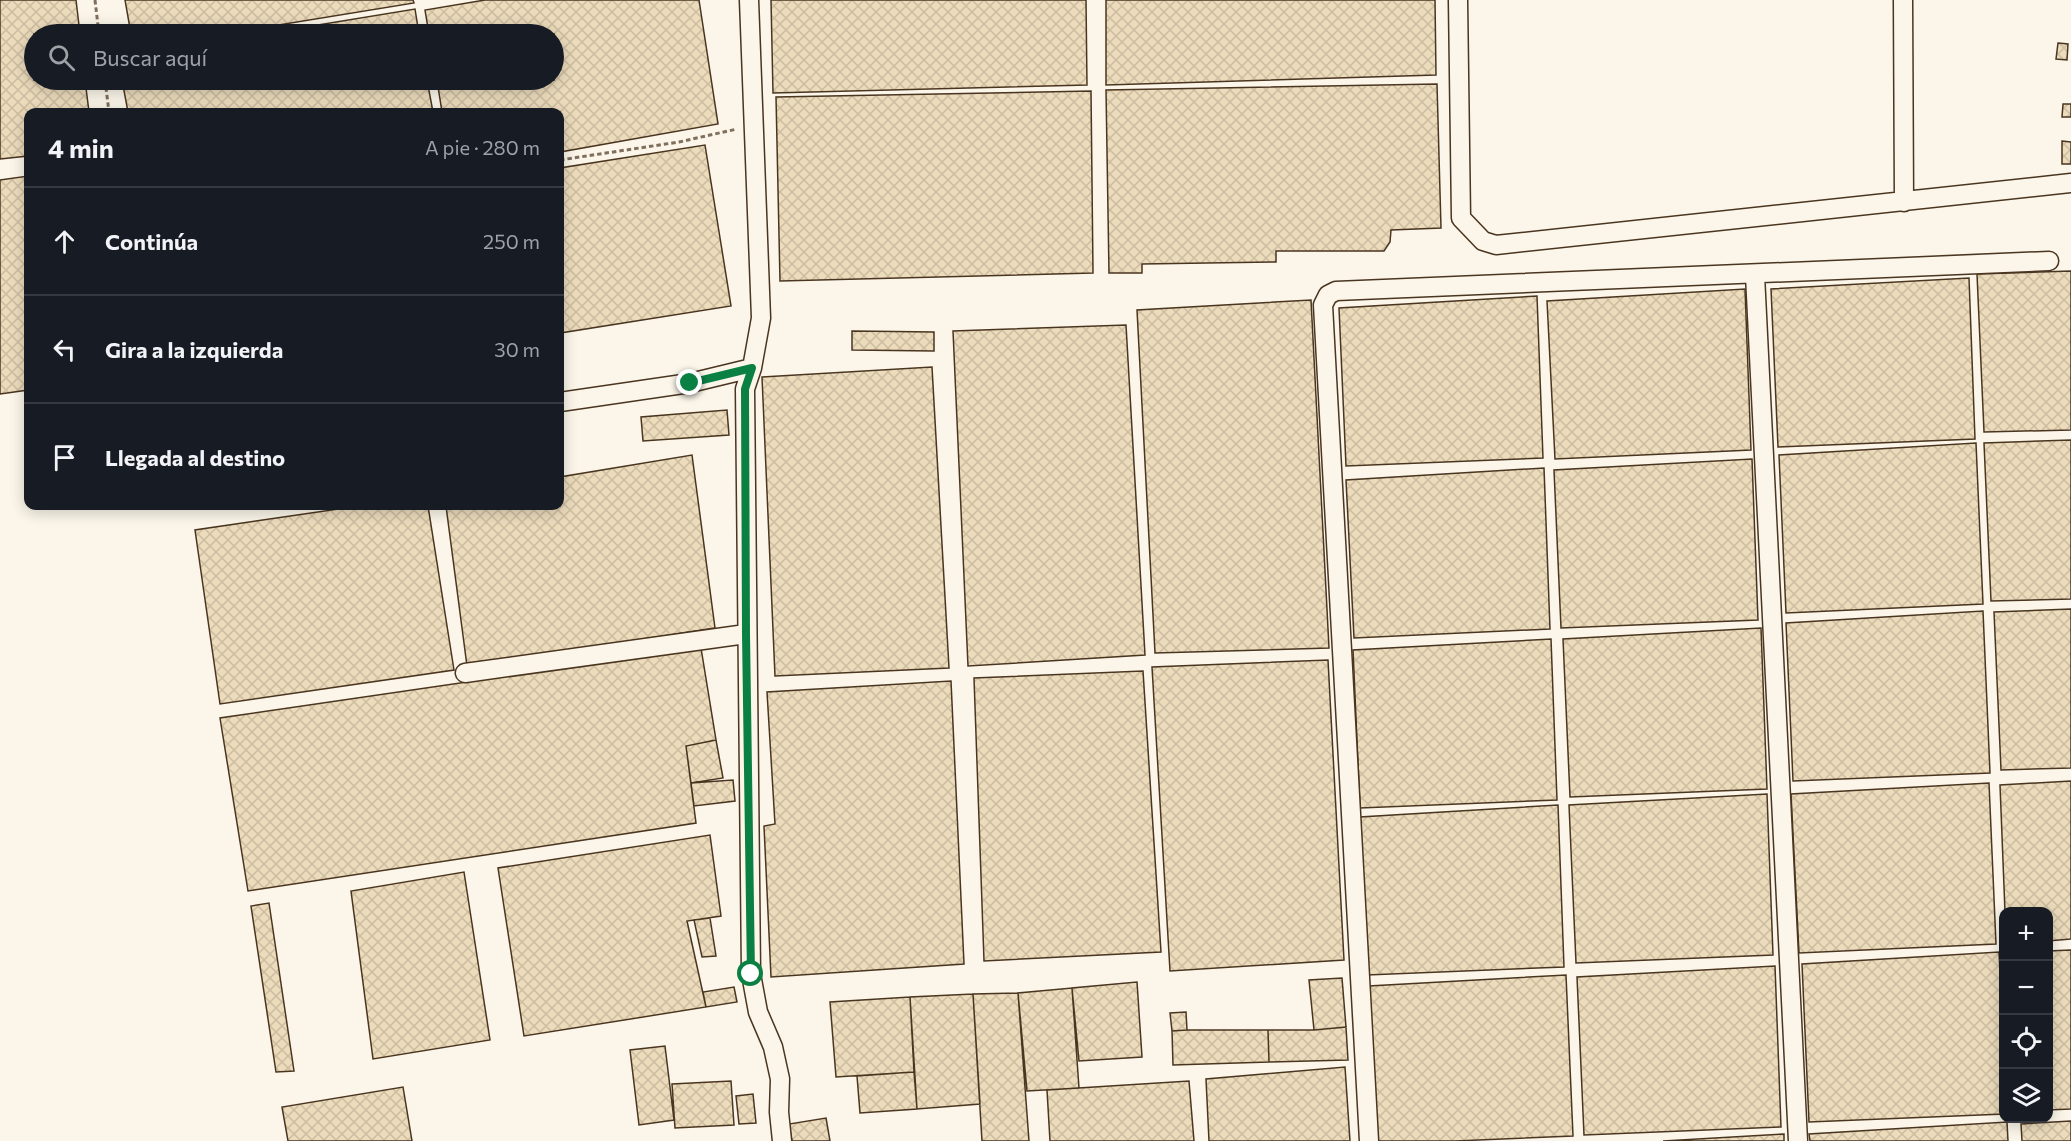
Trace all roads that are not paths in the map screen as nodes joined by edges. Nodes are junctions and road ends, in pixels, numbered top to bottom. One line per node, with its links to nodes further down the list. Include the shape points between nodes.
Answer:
1 (749, 0): 8 (street, via 761,318)
2 (1458, 0): 5 (street, via 1461,218 1483,242 1496,245)
3 (1903, 0): 5 (street)
4 (2071, 183): 5 (street)
5 (1904, 202)
6 (2049, 261): 7 (street)
7 (1755, 274): 13 (street, via 1336,291 1328,295 1323,305); 14 (street)
8 (752, 368): 9 (street, via 690,383); 10 (street, via 745,389)
9 (564, 401)
10 (746, 634): 11 (street); 12 (street, via 751,974 758,1012 773,1047 780,1078)
11 (465, 673)
12 (782, 1141)
13 (1369, 1141)
14 (1798, 1141)

